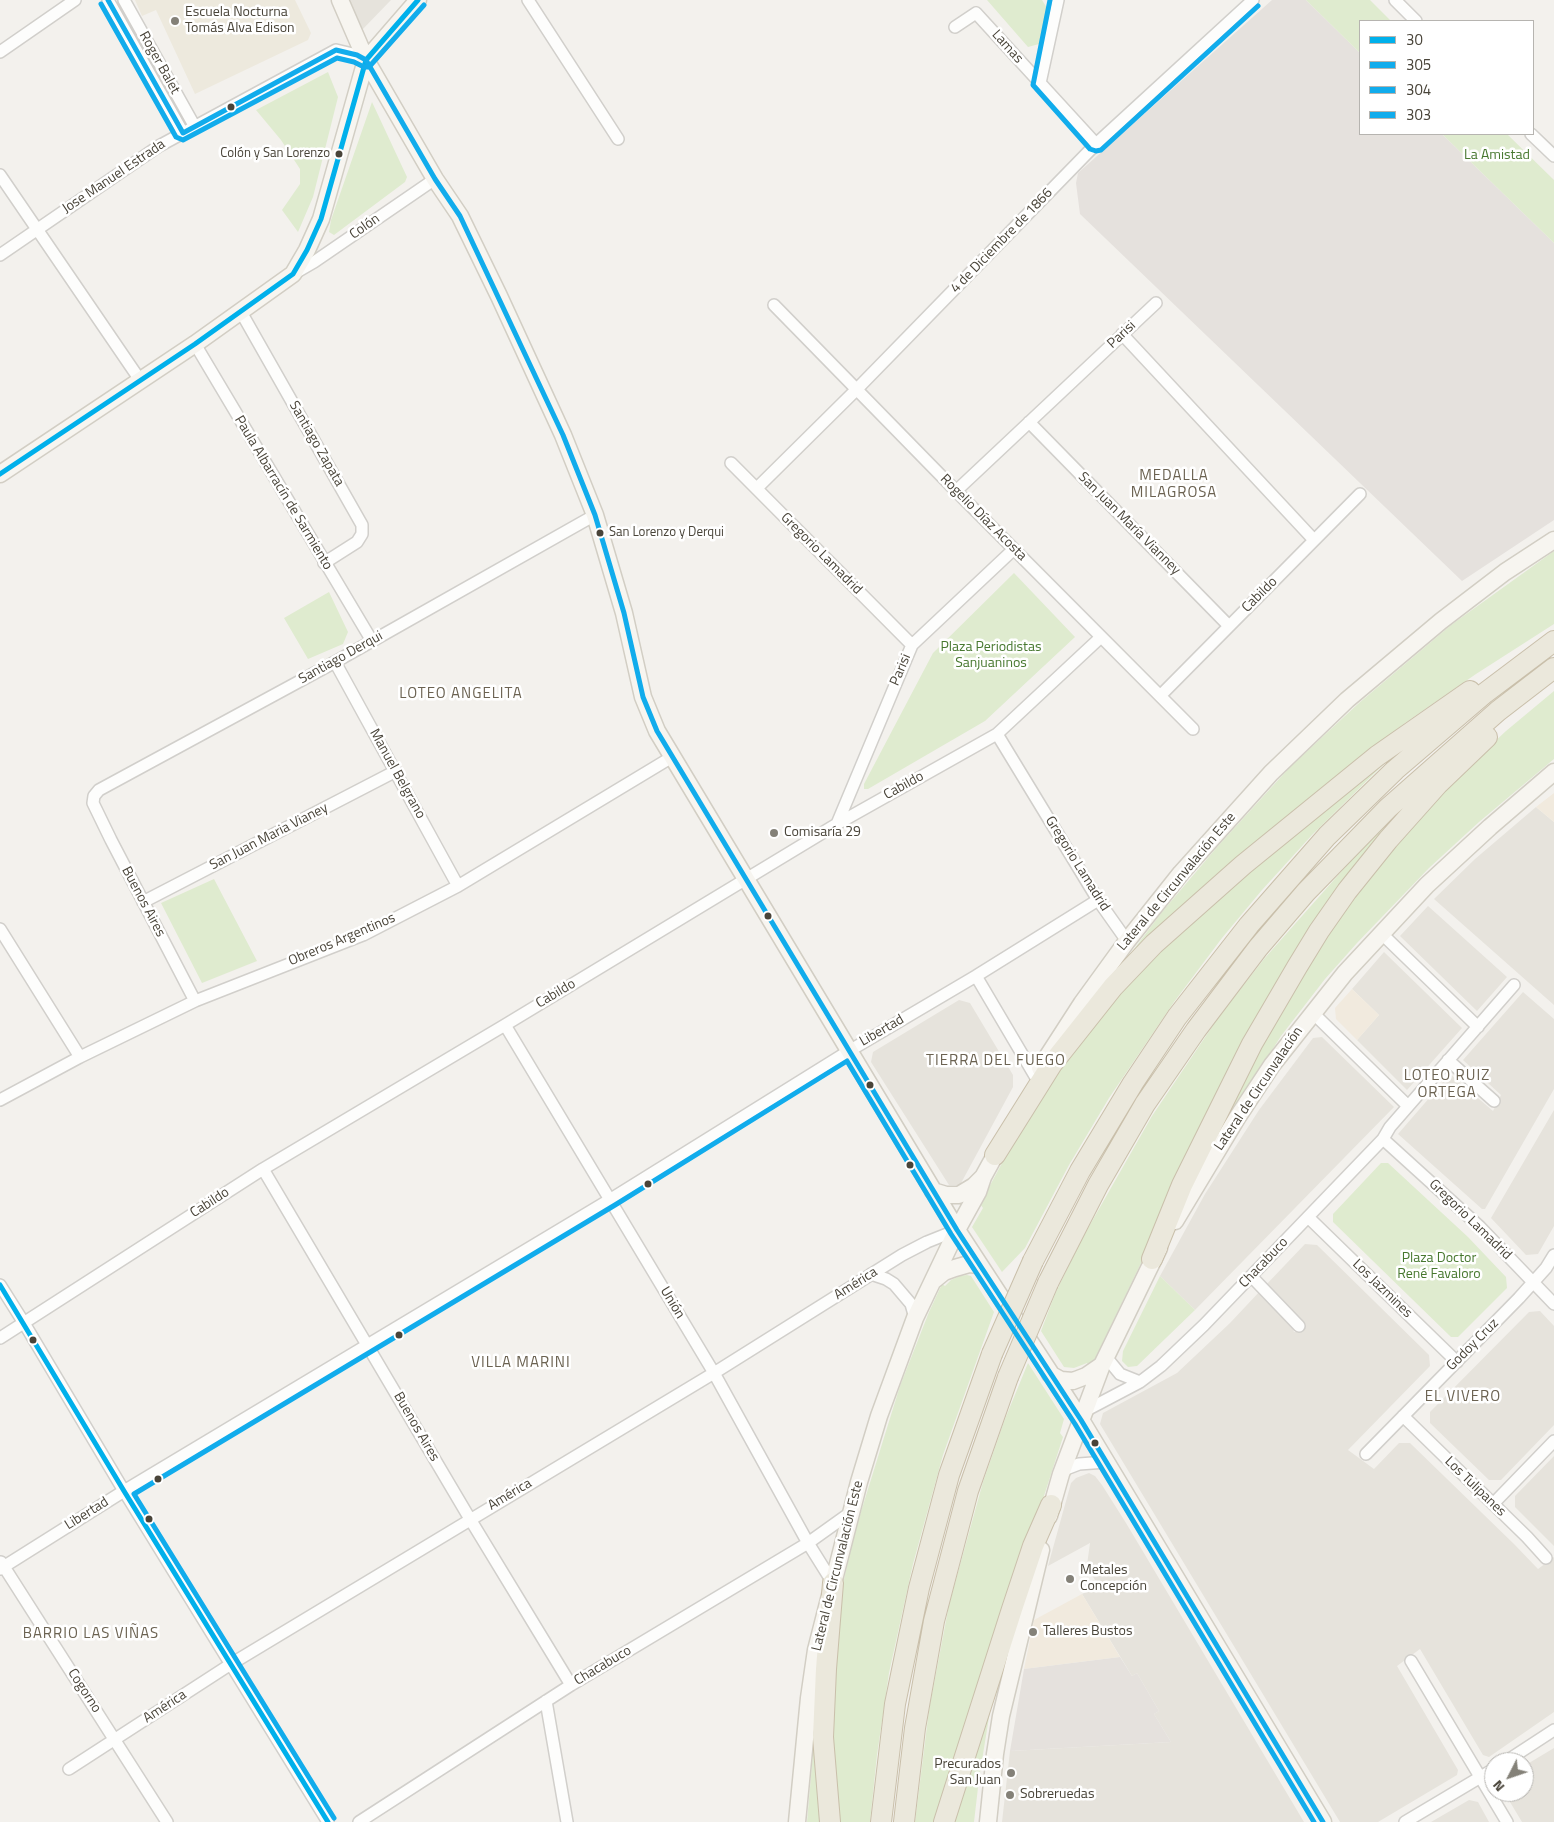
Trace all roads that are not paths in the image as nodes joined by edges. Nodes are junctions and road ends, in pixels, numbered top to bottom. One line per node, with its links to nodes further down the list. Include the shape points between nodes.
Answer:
1 (75, 0): 12 (street)
2 (108, 0): 16 (street, Roger Balet)
3 (124, 0): 15 (street, Roger Balet)
4 (340, 0): 13 (street)
5 (418, 0): 13 (street)
6 (528, 0): 18 (street)
7 (1058, 0): 14 (street)
8 (1253, 0): 19 (street, 4 de Diciembre de 1866)
9 (1394, 0): 10 (street)
10 (1415, 20)
11 (955, 27): 14 (street, Lamas, via 976,13)
12 (0, 52)
13 (366, 60): 15 (street, Jose Manuel Estrada, via 357,54 336,50); 22 (street); 25 (street, via 321,219)
14 (1040, 83): 19 (street, Lamas)
15 (195, 127): 16 (street, Jose Manuel Estrada)
16 (183, 133): 23 (street, Jose Manuel Estrada)
17 (1532, 135): 20 (street)
18 (618, 140)
19 (1096, 144): 32 (street, 4 de Diciembre de 1866)
20 (1554, 156)
21 (0, 175): 23 (street)
22 (435, 179): 25 (street, Colón); 39 (street, via 460,216 499,296 564,435)
23 (36, 230): 24 (street, Jose Manuel Estrada); 31 (street)
24 (0, 254)
25 (293, 274): 28 (street)
26 (1156, 303): 29 (street, Parisi)
27 (774, 305): 32 (street, Rogelio Díaz Acosta)
28 (241, 312): 30 (street); 43 (street, Santiago Zapata, via 362,525 362,534 357,542)
29 (1122, 334): 33 (street, Parisi); 40 (street)
30 (195, 344): 31 (street); 43 (street, Paula Albarracín de Sarmiento)
31 (140, 380): 35 (street)
32 (857, 389): 36 (street, 4 de Diciembre de 1866); 37 (street, Rogelio Díaz Acosta)
33 (1029, 422): 37 (street, Parisi); 44 (street, San Juan María Vianney)
34 (731, 463): 36 (street, Gregorio Lamadrid)
35 (0, 474)
36 (757, 488): 48 (street, Gregorio Lamadrid)
37 (956, 491): 42 (street, Rogelio Díaz Acosta)
38 (1360, 494): 40 (street, Cabildo)
39 (595, 516): 47 (street, Santiago Derqui); 55 (street, via 624,613 643,697)
40 (1314, 540): 44 (street, Cabildo)
41 (1554, 540): 66 (street, Lateral de Circunvalación Este, via 1441,620 1303,741 1181,873)
42 (1014, 549): 45 (street, Rogelio Díaz Acosta); 48 (street, Parisi)
43 (324, 563): 47 (street, Paula Albarracín de Sarmiento)
44 (1230, 626): 52 (street, Cabildo)
45 (1101, 637): 52 (street, Rogelio Díaz Acosta); 54 (street, Cabildo)
46 (1554, 640): 81 (highway, via 1448,705 1378,756 1166,932 1113,987 1052,1064); 138 (highway, bridge, via 1478,698 1395,770 1338,825 1254,918 1177,1017 1132,1083 1080,1172 1033,1261 992,1354 949,1475 919,1588 896,1704)
47 (372, 641): 49 (street, Santiago Derqui)
48 (912, 645): 59 (street, Parisi)
49 (335, 662): 56 (street, Manuel Belgrano); 58 (street, Santiago Derqui, via 99,790)
50 (1554, 668): 139 (highway, bridge, via 1473,732 1375,820 1312,885 1258,948 1196,1030 1145,1104 1094,1192 1048,1283 1008,1377 968,1491 934,1621 914,1728)
51 (1554, 679): 89 (highway, via 1495,729 1438,784 1388,840 1337,906 1296,967 1252,1044 1182,1185)
52 (1160, 696): 53 (street, Rogelio Díaz Acosta)
53 (1193, 729)
54 (997, 734): 59 (street, Cabildo); 62 (street, Gregorio Lamadrid)
55 (672, 757): 60 (street); 61 (street, Obreros Argentinos)
56 (396, 771): 61 (street, Manuel Belgrano); 63 (street, San Juan Maria Vianey)
57 (1554, 772): 65 (street, Lateral de Circunvalación, via 1464,850)
58 (93, 803): 63 (street, Buenos Aires)
59 (837, 824): 60 (street, Cabildo)
60 (746, 879): 71 (street, Cabildo); 73 (street)
61 (458, 886): 69 (street, Obreros Argentinos, via 363,935)
62 (1098, 900): 66 (street, Gregorio Lamadrid); 67 (street, Libertad)
63 (143, 902): 69 (street, Buenos Aires)
64 (0, 930): 74 (street)
65 (1381, 933): 70 (street, Lateral de Circunvalación); 72 (street)
66 (1127, 941): 76 (street, Lateral de Circunvalación Este)
67 (976, 976): 73 (street, Libertad); 76 (street)
68 (1514, 986): 72 (street, Chacabuco)
69 (195, 1001): 74 (street, Obreros Argentinos)
70 (1313, 1012): 79 (street); 89 (street, Lateral de Circunvalación, via 1237,1118)
71 (505, 1025): 82 (street, Cabildo); 85 (street, Unión)
72 (1478, 1027): 75 (street, Chacabuco)
73 (849, 1051): 84 (street); 85 (street, Libertad)
74 (80, 1056): 77 (street, Obreros Argentinos)
75 (1448, 1060): 78 (street); 79 (street, Chacabuco)
76 (1035, 1076): 81 (street, Lateral de Circunvalación Este)
77 (0, 1100)
78 (1494, 1100)
79 (1408, 1106): 80 (street, Chacabuco)
80 (1383, 1140): 86 (street, Chacabuco); 93 (street, Gregorio Lamadrid, via 1480,1227)
81 (995, 1155): 83 (street, Lateral de Circunvalación Este)
82 (263, 1169): 98 (street, Cabildo); 101 (street, Buenos Aires)
83 (983, 1177): 84 (street, via 959,1195); 87 (street, Lateral de Circunvalación Este)
84 (933, 1191): 87 (street)
85 (611, 1199): 101 (street, Libertad); 104 (street, Unión)
86 (1308, 1217): 92 (street, Chacabuco); 103 (street, Los Jazmines)
87 (957, 1230): 90 (street); 91 (street, América, via 927,1242); 95 (street, Lateral de Circunvalación Este)
88 (1554, 1254): 93 (street, Godoy Cruz)
89 (1152, 1259): 102 (street, Lateral de Circunvalación)
90 (979, 1265): 95 (street, via 949,1270); 105 (street)
91 (871, 1274): 97 (street, via 894,1284 911,1304); 104 (street, América)
92 (1251, 1276): 99 (street); 106 (street, Chacabuco, via 1161,1366)
93 (1533, 1282): 96 (street, Gregorio Lamadrid); 103 (street, Godoy Cruz)
94 (0, 1285): 98 (street)
95 (930, 1285): 97 (street, Lateral de Circunvalación Este)
96 (1554, 1304)
97 (915, 1318): 116 (street, Lateral de Circunvalación Este, via 879,1416)
98 (24, 1323): 100 (street, Cabildo); 113 (street)
99 (1299, 1326)
100 (0, 1338)
101 (368, 1345): 113 (street, Libertad); 117 (street, Buenos Aires)
102 (1104, 1361): 105 (street, via 1086,1376 1073,1381 1061,1380); 106 (street, via 1120,1374); 107 (street, Lateral de Circunvalación)
103 (1456, 1362): 108 (street, Godoy Cruz)
104 (714, 1373): 117 (street, América); 118 (street, Unión)
105 (1050, 1374): 107 (street)
106 (1140, 1382): 107 (street, Chacabuco)
107 (1082, 1416): 111 (street); 112 (street, Lateral de Circunvalación)
108 (1403, 1416): 110 (street, Godoy Cruz); 114 (street, Los Tulipanes)
109 (1554, 1441): 114 (street)
110 (1366, 1454)
111 (1106, 1462): 112 (street, via 1079,1464); 142 (street)
112 (1061, 1474): 115 (street, Lateral de Circunvalación)
113 (124, 1491): 120 (street, Libertad); 123 (street)
114 (1492, 1504): 119 (street, Los Tulipanes)
115 (1051, 1505): 140 (highway, via 1033,1546); 141 (street, Lateral de Circunvalación, via 1008,1683 995,1754)
116 (850, 1514): 118 (street, Chacabuco); 121 (street, Lateral de Circunvalación Este)
117 (470, 1519): 123 (street, América); 124 (street, Buenos Aires)
118 (808, 1543): 121 (street, Unión); 124 (street, Chacabuco)
119 (1546, 1558)
120 (1, 1565): 127 (street, Cogorno)
121 (834, 1583): 136 (street, Lateral de Circunvalación Este, via 812,1672); 137 (highway, via 823,1737)
122 (1411, 1661): 131 (street)
123 (231, 1664): 127 (street, América); 133 (street)
124 (571, 1684): 125 (street, Chacabuco)
125 (546, 1701): 134 (street, Chacabuco); 135 (street)
126 (1554, 1730): 128 (street)
127 (116, 1740): 129 (street, América); 132 (street, Cogorno)
128 (1520, 1752)
129 (69, 1770)
130 (1484, 1775): 131 (street)
131 (1480, 1777): 143 (street); 144 (street)
132 (167, 1822)
133 (328, 1822)
134 (359, 1822)
135 (566, 1822)
136 (797, 1822)
137 (830, 1822)
138 (881, 1822)
139 (904, 1822)
140 (944, 1822)
141 (988, 1822)
142 (1323, 1822)
143 (1405, 1822)
144 (1506, 1822)

